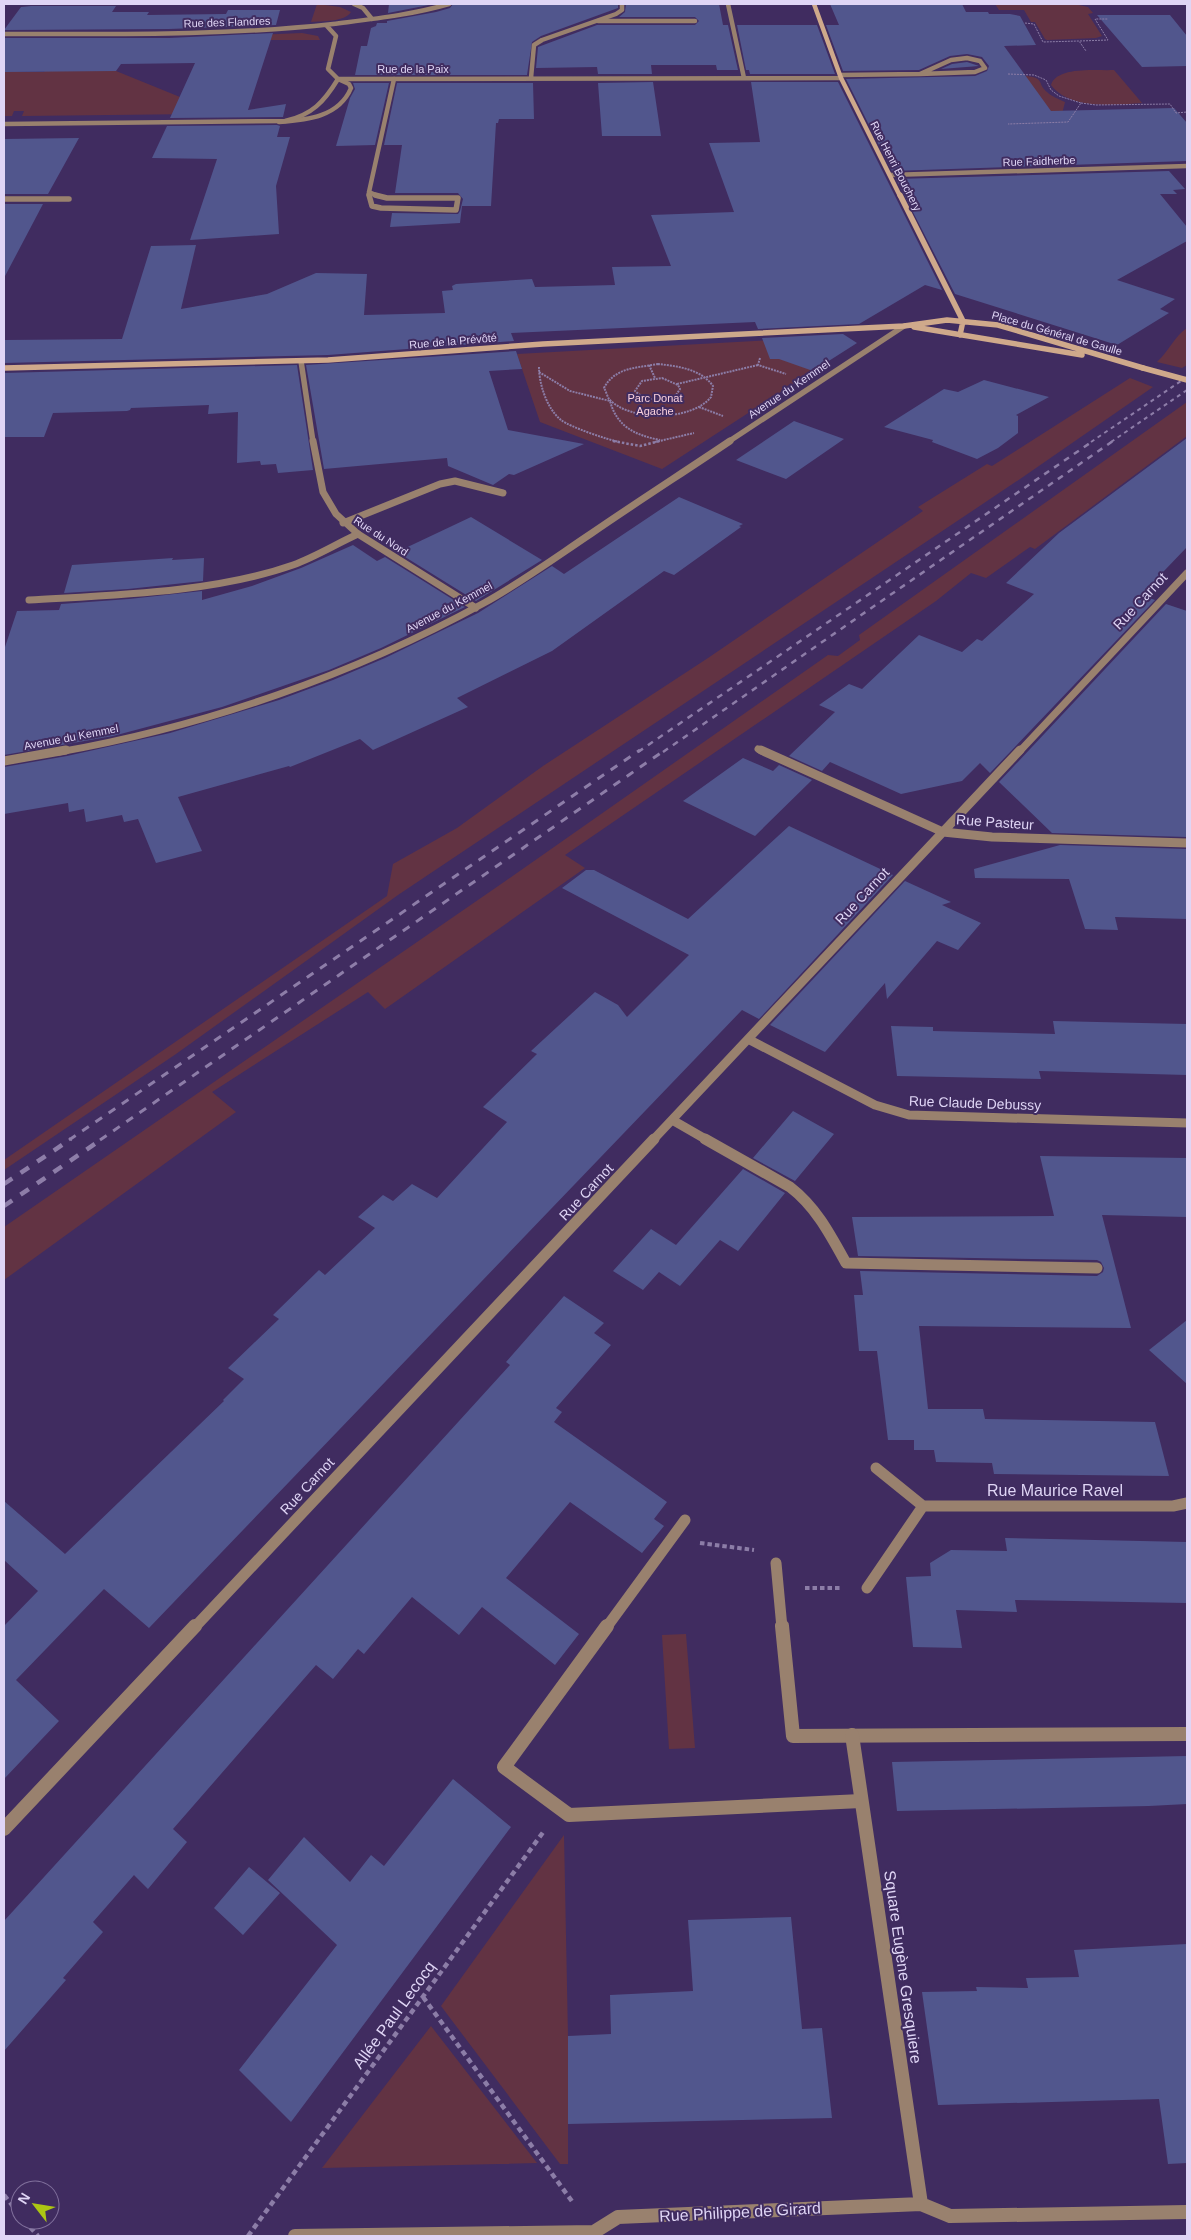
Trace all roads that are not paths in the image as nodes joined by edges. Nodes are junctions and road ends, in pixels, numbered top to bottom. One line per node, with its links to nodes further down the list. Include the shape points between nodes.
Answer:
1 (354, 4): 8 (street)
2 (368, 4): 8 (street)
3 (429, 4): 9 (street)
4 (450, 4): 9 (street, Rue des Flandres)
5 (622, 4): 11 (street, via 619,13)
6 (728, 4): 18 (street)
7 (814, 4): 16 (main road, Rue Henri Bouchery)
8 (363, 8): 10 (street)
9 (428, 10): 10 (street, Rue des Flandres)
10 (372, 20): 13 (street, Rue des Flandres)
11 (598, 21): 12 (street); 17 (street, via 534,45)
12 (695, 21)
13 (326, 26): 14 (street, Rue des Flandres, via 234,32); 19 (street, via 336,36 328,69)
14 (4, 34)
15 (920, 74): 15 (street, Rue de la Paix, via 975,72 984,69 983,63 964,58 946,61); 16 (street, Rue de la Paix)
16 (840, 77): 18 (street, Rue de la Paix); 24 (main road, Rue Henri Bouchery)
17 (531, 78): 18 (street, Rue de la Paix); 20 (street, Rue de la Paix)
18 (744, 78)
19 (338, 79): 20 (street, Rue de la Paix); 21 (street, via 316,110 299,118); 21 (street, via 351,88 341,105 318,117)
20 (394, 79): 25 (street)
21 (278, 122): 22 (street)
22 (4, 124)
23 (1187, 166): 24 (street, Rue Faidherbe)
24 (890, 176): 28 (main road, Rue Henri Bouchery)
25 (369, 192): 25 (street, via 368,201 372,206 381,208 456,210 458,198 388,198)
26 (4, 199): 27 (street)
27 (69, 199)
28 (963, 321): 29 (main road, Place du Général de Gaulle, via 930,321); 30 (main road); 32 (main road, Place du Général de Gaulle, via 998,325)
29 (904, 326): 30 (main road, Place du Général de Gaulle); 31 (main road, Rue de la Prévôté, via 543,344); 40 (street, Avenue du Kemmel)
30 (960, 335): 32 (main road, Place du Général de Gaulle)
31 (301, 361): 33 (main road, Rue de la Prévôté); 36 (street, Rue du Nord, via 320,479 326,500)
32 (1128, 364): 34 (main road, bridge)
33 (4, 368)
34 (1187, 380)
35 (503, 493): 36 (street, via 455,481)
36 (343, 522): 37 (street, Rue du Nord)
37 (358, 534): 39 (street, via 284,568 212,585); 40 (street, Rue du Nord)
38 (1187, 573): 43 (street, Rue Carnot)
39 (29, 600)
40 (476, 608): 42 (street, Avenue du Kemmel, via 389,651 241,707 115,740)
41 (758, 749): 43 (street, Rue Pasteur)
42 (4, 761)
43 (943, 832): 44 (street, Rue Pasteur, via 992,837); 45 (street, Rue Carnot)
44 (1187, 843)
45 (748, 1039): 46 (street, Rue Carnot); 47 (street, Rue Claude Debussy, via 874,1105 909,1115)
46 (674, 1120): 48 (street, via 804,1197 846,1263); 58 (street, Rue Carnot)
47 (1187, 1123)
48 (1096, 1268)
49 (876, 1468): 51 (street)
50 (1187, 1504): 51 (street, Rue Maurice Ravel)
51 (923, 1506): 54 (street)
52 (685, 1520): 57 (street, via 504,1767 569,1815)
53 (776, 1563): 56 (street, via 793,1736)
54 (867, 1588)
55 (1187, 1734): 56 (street)
56 (852, 1736): 57 (street, Square Eugène Gresquiere)
57 (861, 1801): 59 (street, Square Eugène Gresquiere)
58 (4, 1829)
59 (921, 2204): 60 (street, Rue Philippe de Girard, via 950,2216); 61 (street, Rue Philippe de Girard, via 618,2217)
60 (1187, 2212)
61 (594, 2234): 62 (street)
62 (295, 2236)

